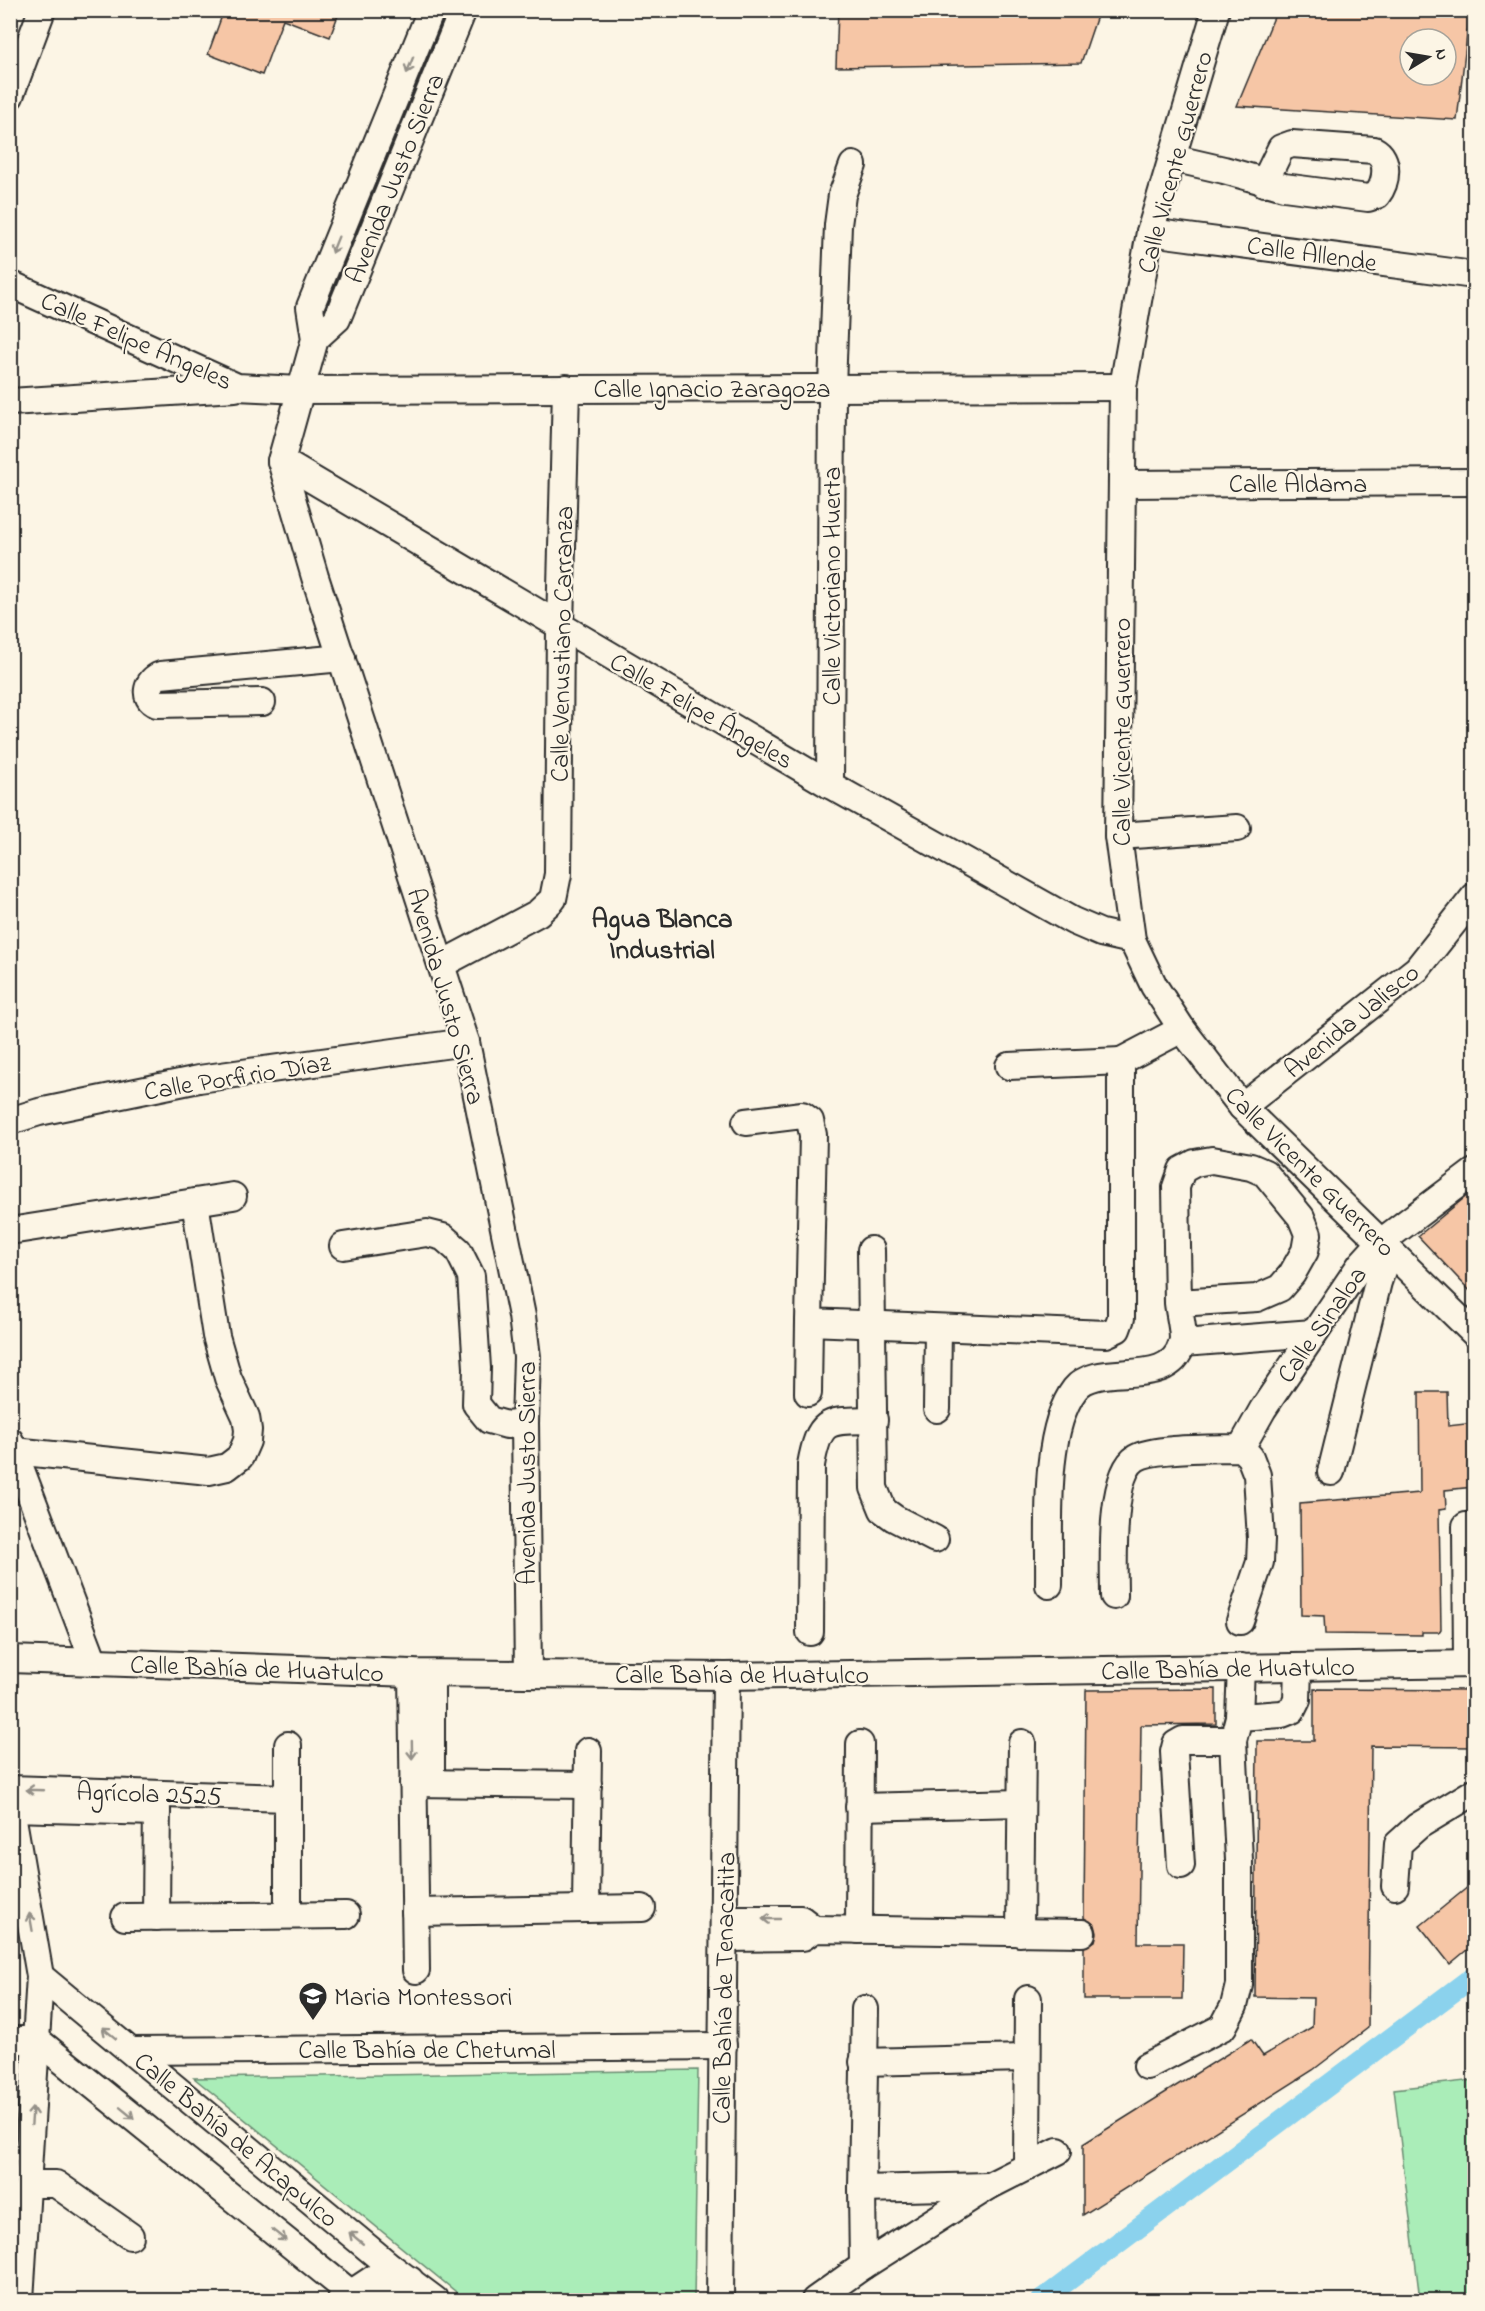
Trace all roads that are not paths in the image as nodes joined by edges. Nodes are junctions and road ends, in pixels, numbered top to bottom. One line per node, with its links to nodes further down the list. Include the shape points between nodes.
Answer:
1 (42, 10): 7 (street)
2 (431, 10): 5 (street, Avenida Justo Sierra)
3 (463, 10): 6 (street, Avenida Justo Sierra)
4 (1216, 10): 8 (street, Calle Vicente Guerrero)
5 (421, 37): 6 (street); 14 (street, Avenida Justo Sierra, one-way to 14, via 310,307)
6 (448, 48): 14 (street, Avenida Justo Sierra, via 337,319)
7 (10, 96)
8 (1172, 158): 10 (street); 11 (street, Calle Vicente Guerrero)
9 (853, 165): 16 (street, Calle Victoriano Huerta, via 842,195 838,225)
10 (1264, 183)
11 (1150, 232): 12 (street, Calle Allende); 17 (street, Calle Vicente Guerrero)
12 (1474, 275)
13 (10, 284): 15 (street, Calle Felipe Ángeles)
14 (315, 339): 19 (street, Avenida Justo Sierra)
15 (237, 387): 19 (street, Calle Felipe Ángeles); 20 (street)
16 (832, 387): 17 (street, Calle Ignacio Zaragoza); 18 (street, Calle Ignacio Zaragoza); 27 (street, Calle Victoriano Huerta)
17 (1123, 387): 23 (street, Calle Vicente Guerrero)
18 (566, 388): 19 (street, Calle Ignacio Zaragoza); 24 (street, Calle Venustiano Carranza)
19 (301, 390): 21 (street, Avenida Justo Sierra)
20 (10, 402)
21 (281, 461): 24 (street, Calle Felipe Ángeles); 25 (street, Avenida Justo Sierra)
22 (1474, 482): 23 (street, Calle Aldama)
23 (1122, 484): 29 (street, Calle Vicente Guerrero)
24 (560, 627): 27 (street, Calle Felipe Ángeles); 32 (street, Calle Venustiano Carranza, via 558,874 553,899 538,913)
25 (342, 658): 26 (street, via 161,675 149,684 148,695 158,704); 32 (street, Avenida Justo Sierra)
26 (262, 702)
27 (830, 785): 31 (street, Calle Felipe Ángeles, via 1073,921)
28 (1237, 828): 29 (street)
29 (1118, 836): 31 (street, Calle Vicente Guerrero)
30 (1474, 897): 37 (street, Avenida Jalisco, via 1417,969)
31 (1132, 940): 33 (street, Calle Vicente Guerrero, via 1154,986)
32 (442, 964): 34 (street, Avenida Justo Sierra)
33 (1182, 1029): 35 (street); 37 (street, Calle Vicente Guerrero)
34 (466, 1042): 38 (street, Calle Porfirio Díaz, via 198,1079); 57 (street, Avenida Justo Sierra, via 522,1316 527,1357)
35 (1121, 1062): 36 (street); 50 (street, via 1122,1318 1117,1329 1106,1334)
36 (1009, 1066)
37 (1242, 1107): 45 (street, Calle Vicente Guerrero)
38 (10, 1121)
39 (746, 1122): 48 (street, via 802,1115 810,1121 813,1135)
40 (1474, 1172): 45 (street, Calle Sinaloa)
41 (233, 1196): 42 (street)
42 (195, 1202): 43 (street); 58 (street, via 216,1336 228,1378 246,1417 247,1441 240,1457 227,1467 209,1471)
43 (10, 1231)
44 (343, 1246): 57 (street, via 428,1233 443,1237 458,1250 471,1276 477,1404 489,1420 507,1425)
45 (1385, 1246): 51 (street, Calle Sinaloa, via 1361,1264); 52 (street, Calle Vicente Guerrero); 60 (street)
46 (871, 1250): 49 (street)
47 (1178, 1303): 47 (street, via 1176,1187 1182,1170 1212,1160 1265,1173 1301,1217 1308,1234 1305,1251 1292,1274 1280,1288 1257,1298); 53 (street)
48 (809, 1322): 49 (street); 54 (street)
49 (873, 1326): 50 (street); 56 (street)
50 (938, 1328): 55 (street)
51 (1313, 1333): 53 (street); 59 (street, Calle Sinaloa)
52 (1474, 1333)
53 (1183, 1343): 63 (street, via 1172,1361 1153,1370 1094,1378 1077,1387 1062,1410 1052,1453)
54 (808, 1393)
55 (937, 1409)
56 (874, 1420): 62 (street, via 874,1488 883,1510); 66 (street, via 834,1421 821,1429 815,1441 810,1465)
57 (525, 1423): 73 (street, Avenida Justo Sierra)
58 (12, 1446): 68 (street)
59 (1241, 1448): 64 (street, via 1160,1452 1135,1459 1122,1478 1115,1516); 65 (street, via 1250,1457 1257,1475 1261,1539 1260,1562)
60 (1331, 1472)
61 (1466, 1526): 69 (street)
62 (935, 1539)
63 (1049, 1585)
64 (1114, 1596)
65 (1240, 1621)
66 (810, 1632)
67 (10, 1659): 68 (street, Calle Bahía de Huatulco)
68 (94, 1662): 72 (street, Calle Bahía de Huatulco)
69 (1471, 1664): 71 (street, Calle Bahía de Huatulco)
70 (1241, 1667): 71 (street, Calle Bahía de Huatulco); 74 (street, Calle Bahía de Huatulco); 75 (street)
71 (1298, 1667): 75 (street, via 1297,1700 1292,1710)
72 (421, 1673): 73 (street, Calle Bahía de Huatulco); 80 (street)
73 (528, 1674): 74 (street, Calle Bahía de Huatulco)
74 (726, 1676): 97 (street, Calle Bahía de Tenacatita)
75 (1236, 1728): 88 (street, via 1176,1743); 111 (street, via 1239,1984 1234,2006 1223,2027)
76 (1022, 1743): 86 (street)
77 (860, 1744): 87 (street)
78 (288, 1745): 83 (street)
79 (588, 1751): 81 (street)
80 (422, 1783): 81 (street); 92 (street)
81 (588, 1785): 91 (street)
82 (1474, 1792): 89 (street, via 1418,1826 1398,1844)
83 (288, 1798): 85 (street, Agrícola 2525); 93 (street)
84 (11, 1799): 85 (street, Agrícola 2525); 102 (street, one-way to 84)
85 (157, 1803): 96 (street)
86 (1021, 1803): 87 (street); 99 (street)
87 (859, 1807): 98 (street)
88 (1182, 1865)
89 (1395, 1886)
90 (642, 1908): 91 (street)
91 (586, 1909): 92 (street)
92 (415, 1912): 101 (street)
93 (288, 1915): 94 (street); 96 (street)
94 (345, 1915)
95 (125, 1917): 96 (street)
96 (156, 1917)
97 (724, 1928): 98 (street, via 802,1937 814,1929); 107 (street, Calle Bahía de Tenacatita)
98 (859, 1930): 99 (street)
99 (1020, 1933): 100 (street)
100 (1082, 1933)
101 (416, 1970)
102 (40, 1976): 106 (street); 108 (street, Calle Bahía de Acapulco, one-way to 102)
103 (1028, 1999): 109 (street)
104 (865, 2009): 110 (street)
105 (10, 2040): 106 (street)
106 (37, 2040): 112 (street, one-way to 106); 121 (street, Calle Bahía de Acapulco, one-way to 121)
107 (723, 2046): 108 (street, Calle Bahía de Chetumal); 125 (street, Calle Bahía de Tenacatita)
108 (132, 2051): 120 (street, Calle Bahía de Acapulco, one-way to 108)
109 (1027, 2058): 110 (street); 114 (street)
110 (863, 2062): 117 (street)
111 (1147, 2066)
112 (20, 2144): 115 (street)
113 (1058, 2151): 114 (street)
114 (1027, 2167): 116 (street)
115 (28, 2184): 118 (street, via 56,2184); 122 (street)
116 (989, 2186): 117 (street); 119 (street)
117 (862, 2189): 119 (street)
118 (130, 2236)
119 (863, 2266): 126 (street)
120 (400, 2274): 121 (street); 123 (street); 124 (street, Calle Bahía de Acapulco)
121 (351, 2298)
122 (20, 2301)
123 (380, 2301)
124 (435, 2301)
125 (720, 2301)
126 (815, 2301)

